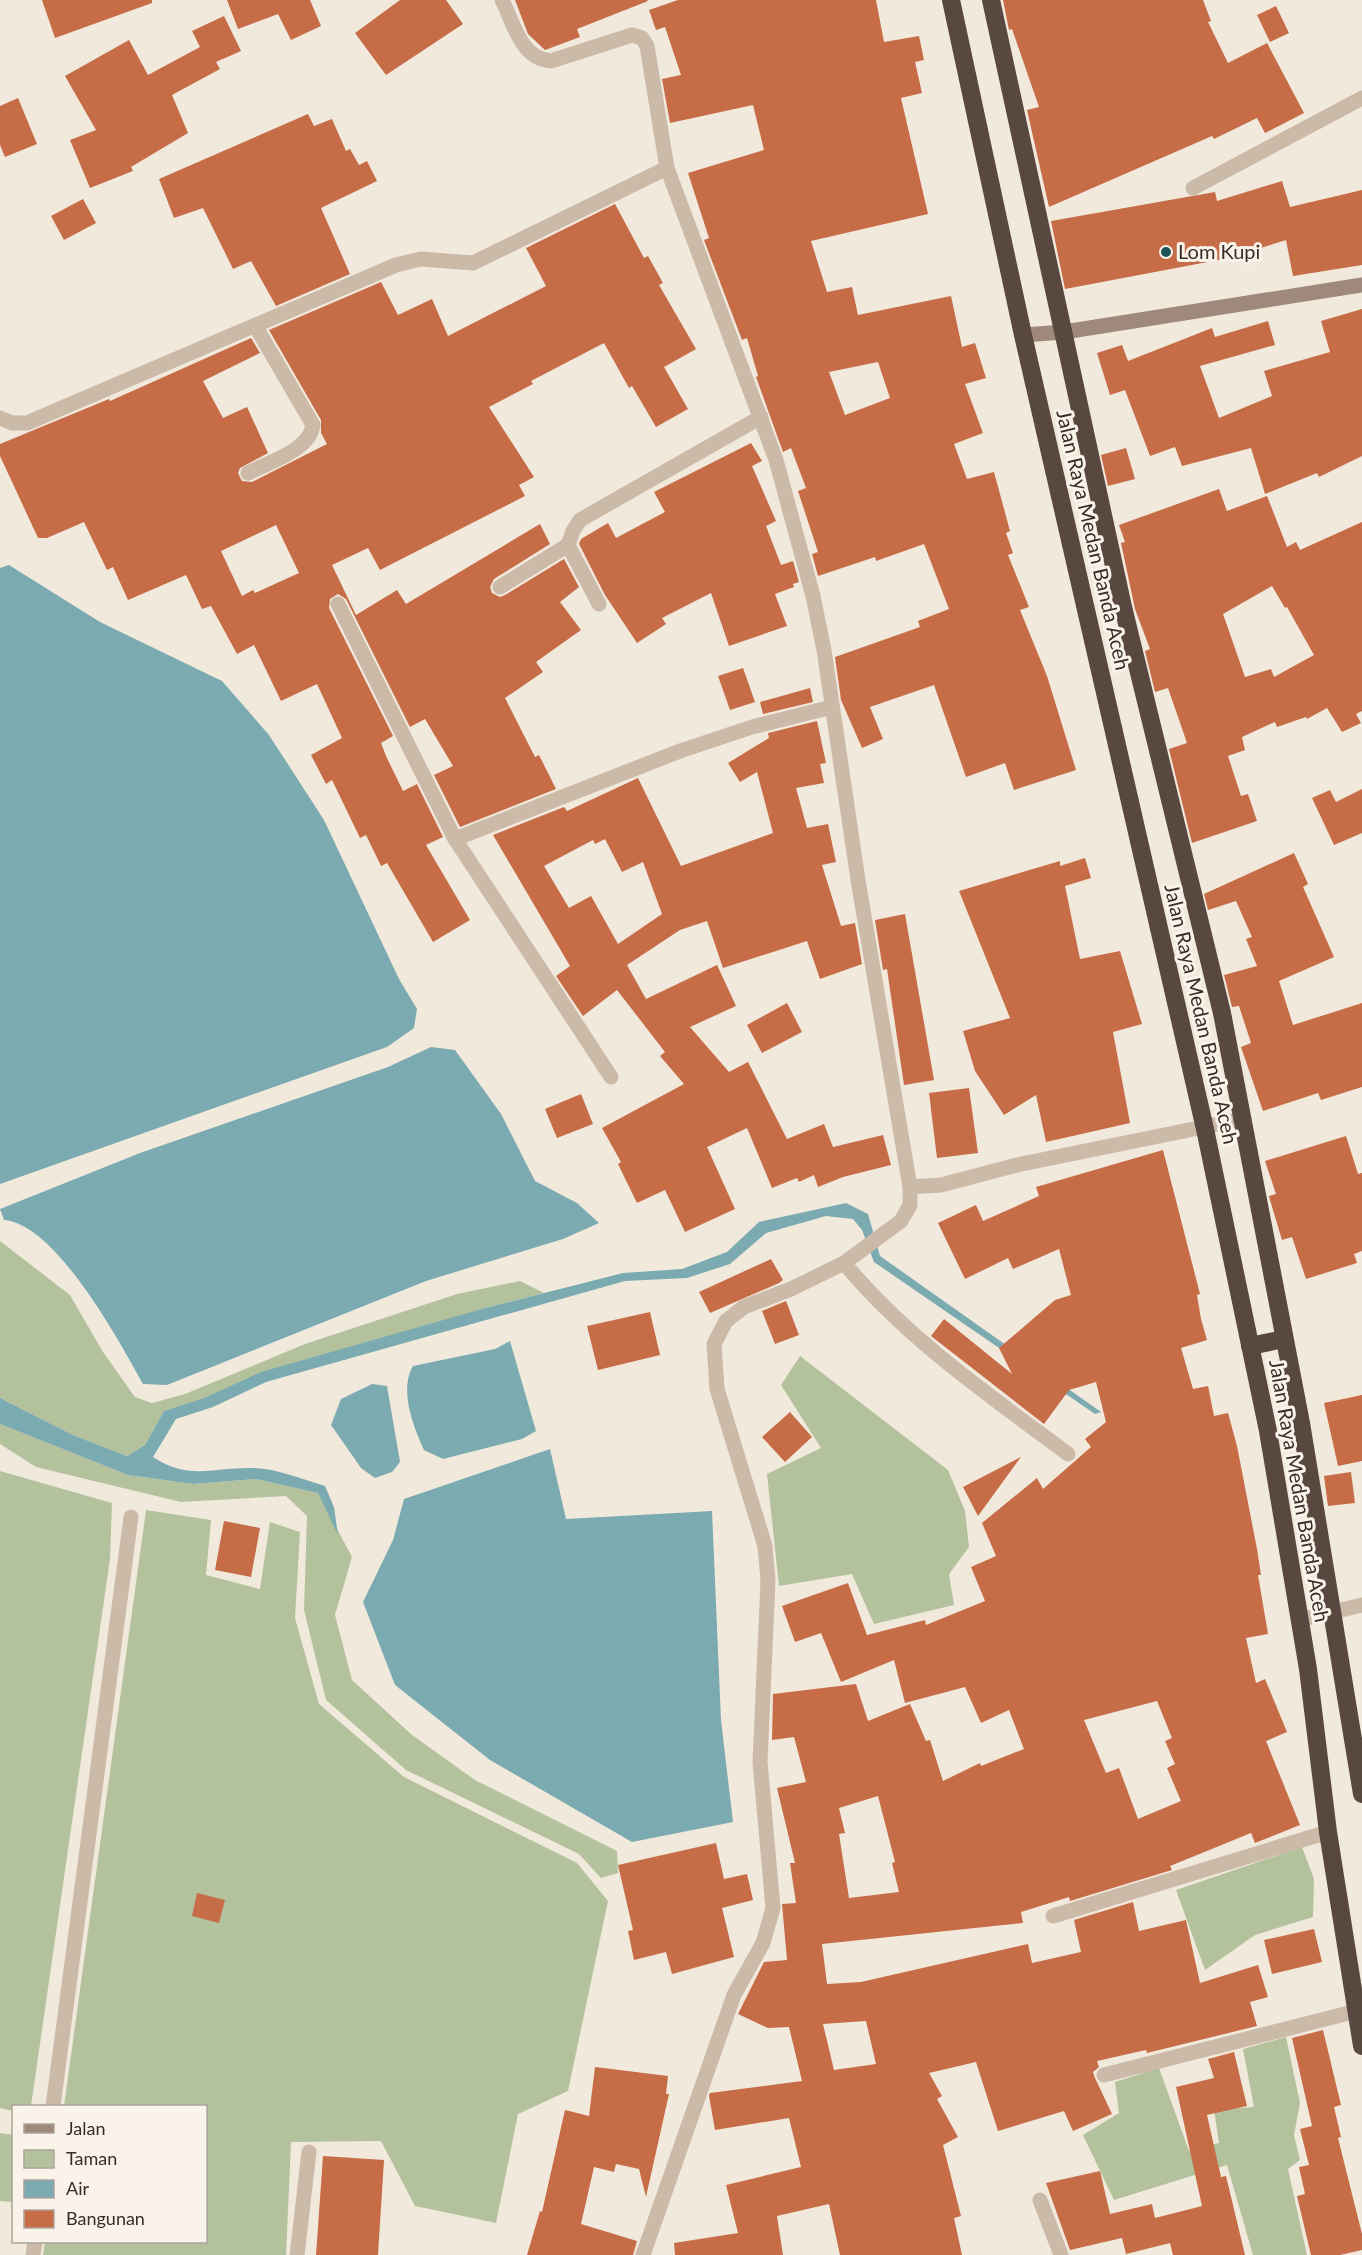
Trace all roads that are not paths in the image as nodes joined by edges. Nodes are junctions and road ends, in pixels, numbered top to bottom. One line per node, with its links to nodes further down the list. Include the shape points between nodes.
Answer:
1 (502, 0): 5 (street, via 526,50 538,60 551,61 632,35 642,38 647,46)
2 (951, 0): 10 (highway, Jalan Raya Medan Banda Aceh)
3 (991, 0): 9 (highway, Jalan Raya Medan Banda Aceh)
4 (1362, 98): 6 (street)
5 (667, 168): 8 (street, via 472,263 421,259 396,265); 11 (street)
6 (1193, 188)
7 (1362, 285): 9 (street)
8 (256, 327): 12 (street, via 27,423); 13 (street, via 314,425 312,435 304,443)
9 (1064, 332): 10 (street); 21 (highway, Jalan Raya Medan Banda Aceh, via 1123,607 1222,1013)
10 (1023, 334): 22 (highway, Jalan Raya Medan Banda Aceh)
11 (761, 417): 14 (street, via 588,514 573,531); 18 (street, via 810,585)
12 (0, 418)
13 (248, 473)
14 (568, 545): 15 (street); 17 (street)
15 (500, 587)
16 (338, 604): 19 (street)
17 (599, 604)
18 (832, 707): 19 (street, via 752,727 680,751); 23 (street)
19 (455, 839): 20 (street)
20 (611, 1077)
21 (1243, 1119): 22 (street); 25 (highway, Jalan Raya Medan Banda Aceh)
22 (1205, 1129): 23 (street, via 1017,1165 941,1185); 26 (highway, Jalan Raya Medan Banda Aceh)
23 (910, 1187): 24 (street, via 910,1205 901,1221)
24 (844, 1263): 27 (street, via 894,1317); 42 (street, via 744,1307 726,1321 714,1344 717,1389 765,1546 768,1581 760,1762 773,1908 763,1943 735,1995)
25 (1284, 1339): 26 (highway); 30 (highway, Jalan Raya Medan Banda Aceh)
26 (1250, 1346): 31 (highway, Jalan Raya Medan Banda Aceh)
27 (1068, 1454)
28 (131, 1517): 38 (street)
29 (1362, 1605): 30 (street)
30 (1333, 1612): 31 (street); 32 (highway, Jalan Raya Medan Banda Aceh)
31 (1299, 1620): 33 (highway, Jalan Raya Medan Banda Aceh)
32 (1362, 1794)
33 (1328, 1832): 34 (street); 35 (highway, Jalan Raya Medan Banda Aceh)
34 (1053, 1916)
35 (1357, 2011): 36 (highway, Jalan Raya Medan Banda Aceh); 37 (street)
36 (1362, 2046)
37 (1104, 2075)
38 (52, 2105)
39 (309, 2152): 41 (street)
40 (1041, 2200): 43 (street)
41 (297, 2255)
42 (643, 2255)
43 (1061, 2255)

